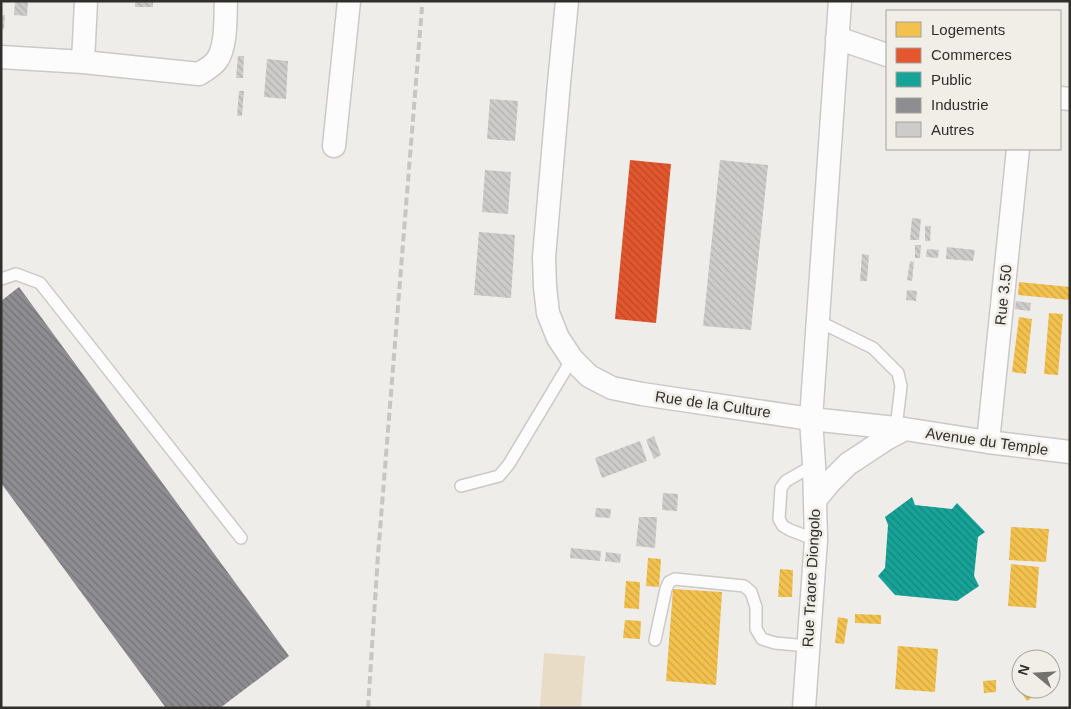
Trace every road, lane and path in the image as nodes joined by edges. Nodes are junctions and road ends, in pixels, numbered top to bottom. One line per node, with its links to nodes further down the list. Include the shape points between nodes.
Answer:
1 (86, 1): 9 (street)
2 (226, 1): 9 (street, via 223,49 211,67 199,74)
3 (349, 1): 10 (street)
4 (567, 1): 14 (street, Rue de la Culture, via 544,279 548,313 558,338)
5 (840, 1): 6 (street)
6 (837, 38): 7 (street); 13 (street)
7 (886, 55)
8 (1, 57): 9 (street)
9 (83, 62)
10 (334, 146)
11 (1018, 150): 17 (street, Rue 3.50)
12 (1, 279): 22 (lane, via 16,274 40,283)
13 (818, 321): 15 (street); 16 (lane, via 873,348 898,373 901,386)
14 (572, 359): 15 (street, Rue de la Culture, via 588,376 612,388); 20 (lane, via 499,476)
15 (811, 419): 16 (street, Avenue du Temple); 19 (street, Rue Traore Diongolo)
16 (900, 429): 17 (street, Avenue du Temple); 21 (street, Avenue du Temple, via 848,464)
17 (988, 442): 18 (street, Avenue du Temple)
18 (1070, 452)
19 (814, 465): 21 (street, Rue Traore Diongolo); 23 (lane, via 786,481 781,488 779,518 783,526)
20 (461, 486)
21 (815, 500): 23 (street, Rue Traore Diongolo)
22 (241, 538)
23 (816, 540): 25 (street, Rue Traore Diongolo)
24 (655, 640): 25 (lane, via 666,589 675,579 744,586 751,592 756,607 756,629 762,639)
25 (808, 646): 26 (street, Rue Traore Diongolo)
26 (804, 708)

